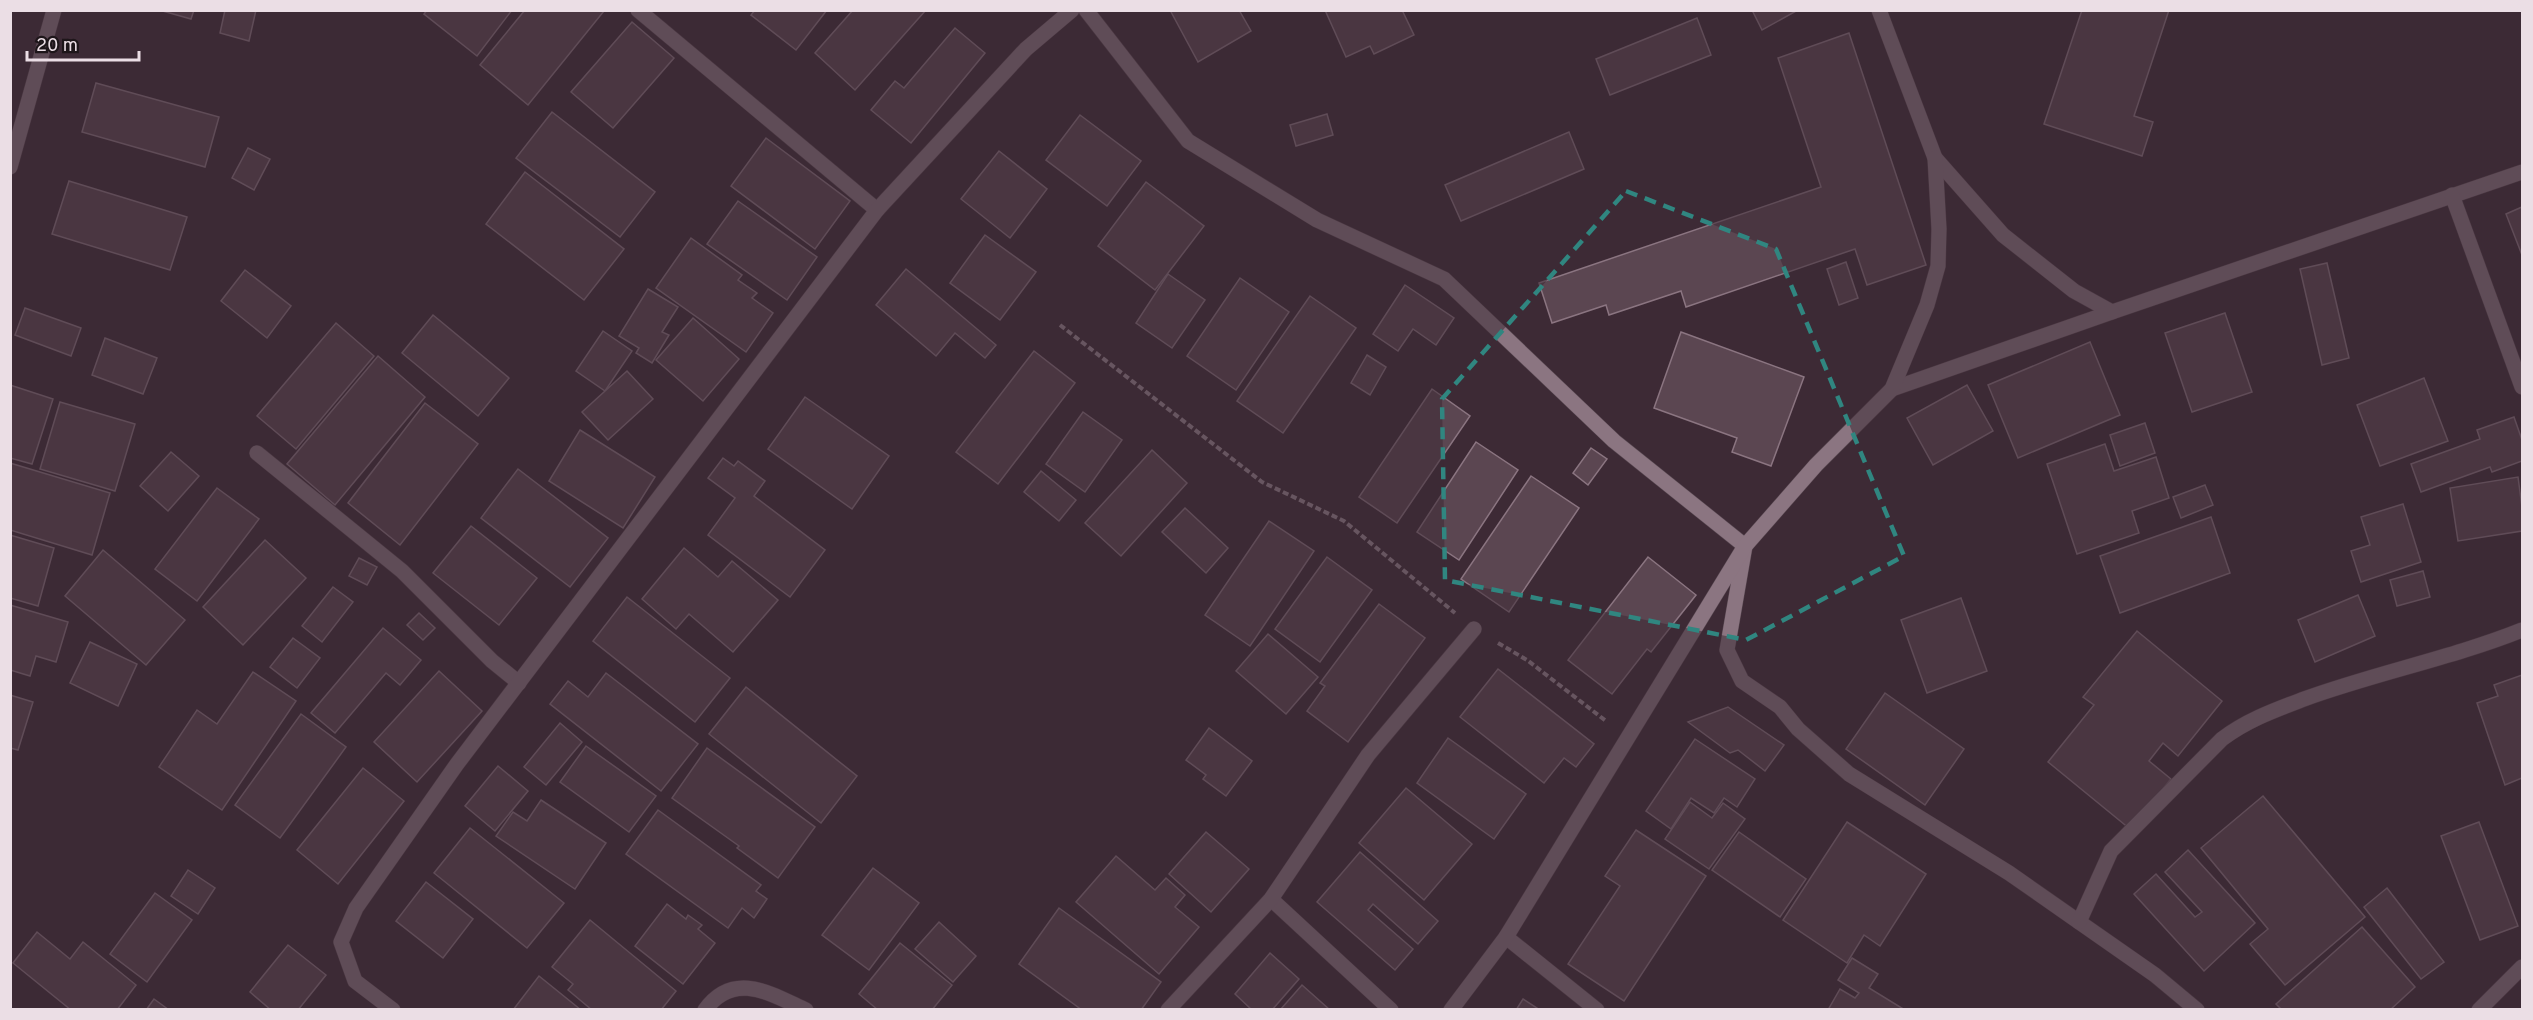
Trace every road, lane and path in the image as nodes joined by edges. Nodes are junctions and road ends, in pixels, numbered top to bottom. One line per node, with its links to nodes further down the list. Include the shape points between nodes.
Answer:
1 (54, 10): 7 (street)
2 (638, 10): 10 (street)
3 (1072, 10): 10 (street, via 1026,50)
4 (1086, 10): 16 (street, via 1188,141 1317,220 1444,279 1614,441)
5 (1878, 10): 6 (street)
6 (1935, 158): 11 (street, via 2002,235 2074,291); 14 (street, via 1938,266 1928,305)
7 (10, 167)
8 (2523, 172): 9 (street)
9 (2452, 195): 11 (street); 13 (street)
10 (877, 210): 19 (street)
11 (2112, 312): 14 (street)
12 (1060, 325): 17 (path, via 1262,482 1344,521)
13 (2523, 387)
14 (1892, 389): 16 (street, via 1816,465)
15 (257, 453): 19 (street, via 402,571)
16 (1745, 546): 20 (street); 22 (street, via 1727,650 1742,681 1780,707 1798,729 1849,774 2009,873)
17 (1474, 629): 20 (path, via 1527,660); 21 (street, via 1368,755)
18 (2523, 630): 22 (street, via 2326,691 2237,727 2111,851)
19 (519, 683): 25 (street, via 356,908 341,942 355,981)
20 (1628, 737): 23 (street)
21 (1271, 899): 28 (street); 29 (street)
22 (2079, 922): 32 (street)
23 (1506, 938): 30 (street); 31 (street)
24 (2523, 967): 33 (street)
25 (393, 1010)
26 (705, 1010): 27 (street, via 713,999 734,987 763,990)
27 (806, 1010)
28 (1168, 1010)
29 (1391, 1010)
30 (1451, 1010)
31 (1597, 1010)
32 (2197, 1010)
33 (2479, 1010)

